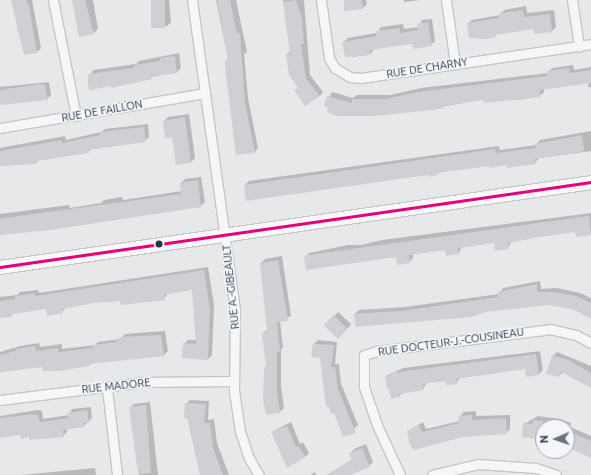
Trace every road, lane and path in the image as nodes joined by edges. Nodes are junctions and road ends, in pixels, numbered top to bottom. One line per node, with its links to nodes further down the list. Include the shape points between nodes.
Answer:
1 (53, 0): 10 (street)
2 (192, 0): 9 (street, RUE A.-GIBEAULT)
3 (321, 0): 8 (street, RUE DE CHARNY, via 329,58 342,74 361,78)
4 (446, 0): 8 (street)
5 (572, 0): 7 (street)
6 (591, 44): 7 (street, RUE DE CHARNY)
7 (578, 46): 8 (street, RUE DE CHARNY)
8 (455, 64)
9 (205, 93): 10 (street, RUE DE FAILLON); 13 (street, RUE A.-GIBEAULT)
10 (76, 116): 11 (street, RUE DE FAILLON)
11 (0, 128)
12 (591, 182): 13 (main road)
13 (225, 234): 14 (main road); 16 (street, RUE A.-GIBEAULT, via 235,310)
14 (0, 267)
15 (591, 343): 21 (street, RUE DOCTEUR-J.-COUSINEAU, via 576,335 550,329 376,351 364,355 364,386 377,424)
16 (233, 380): 17 (street, RUE MADORE, via 144,382); 20 (street, RUE A.-GIBEAULT, via 240,431 249,458)
17 (107, 388): 18 (street, RUE MADORE); 19 (street)
18 (0, 400)
19 (117, 475)
20 (259, 475)
21 (400, 475)
22 (432, 475): 23 (street, via 478,464 536,468)
23 (556, 475)

